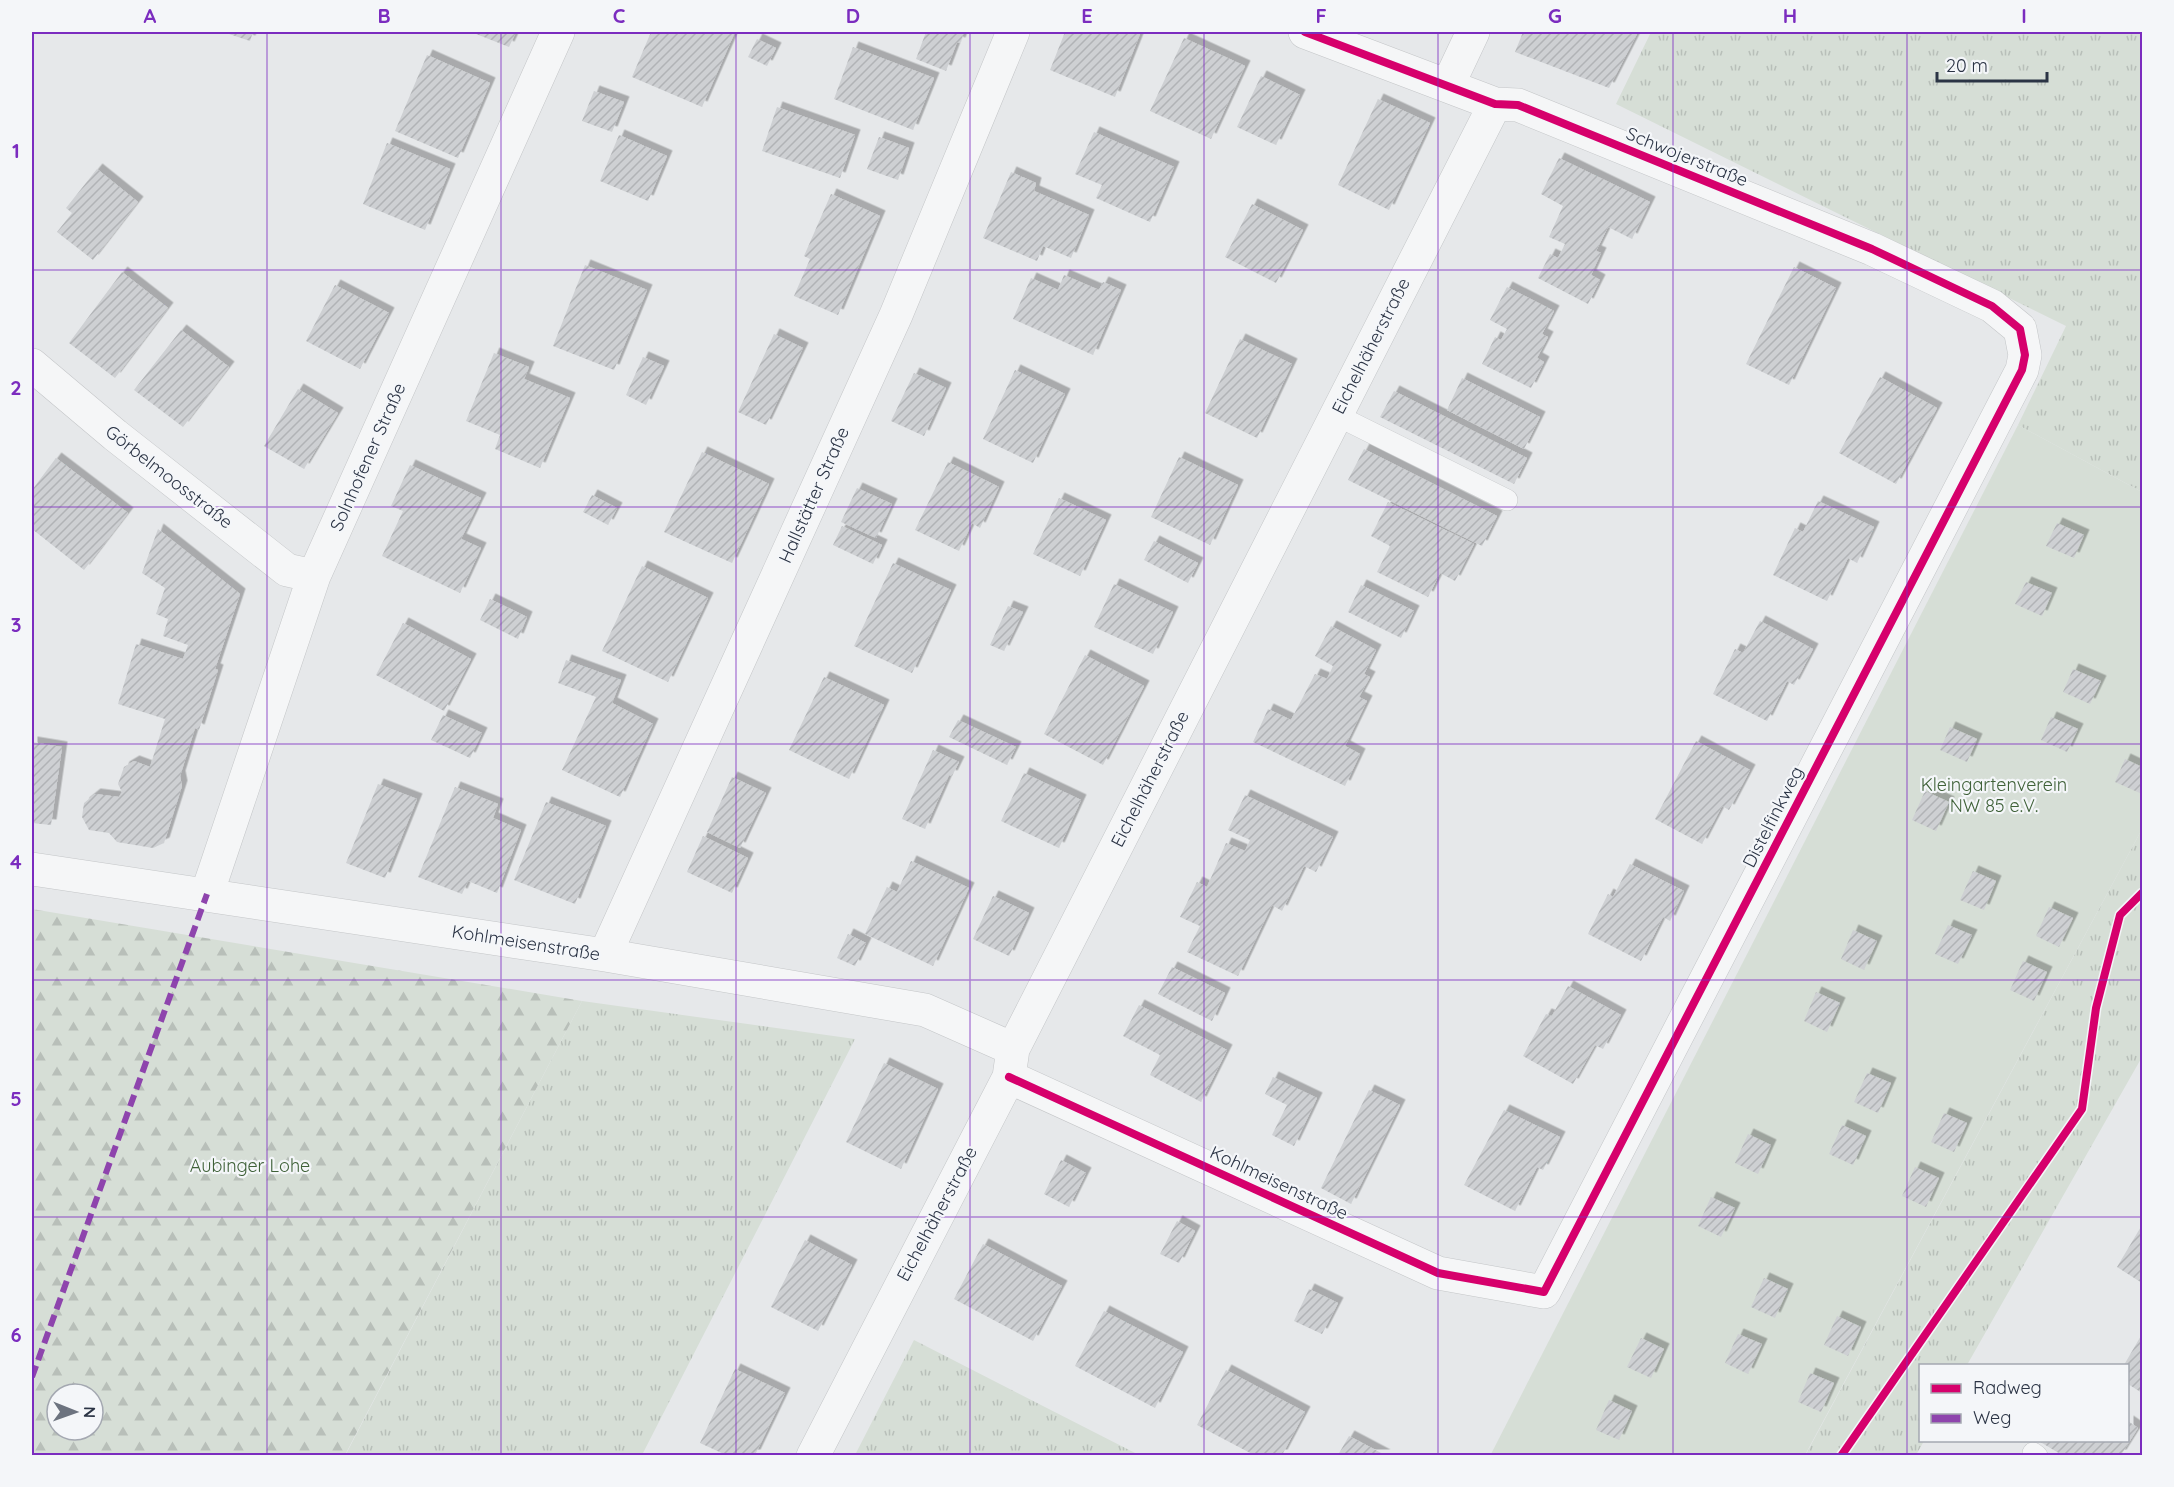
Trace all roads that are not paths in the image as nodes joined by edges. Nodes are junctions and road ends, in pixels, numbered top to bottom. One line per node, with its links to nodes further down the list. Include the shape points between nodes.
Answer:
1 (558, 32): 11 (street, Solnhofener Straße)
2 (1012, 32): 14 (street, Hallstätter Straße, via 896,315)
3 (1305, 32): 5 (street, Schwojerstraße)
4 (1473, 32): 5 (street)
5 (1448, 85): 6 (street, Schwojerstraße)
6 (1495, 104): 7 (street, Schwojerstraße, via 1518,105 1599,136 1882,254 1992,306 2020,329); 9 (street, Eichelhäherstraße)
7 (2025, 355): 16 (street, Distelfinkweg, via 2022,370)
8 (32, 365): 11 (street, Görbelmoosstraße, via 287,570)
9 (1336, 415): 10 (lane); 15 (street, Eichelhäherstraße)
10 (1507, 500)
11 (314, 576): 13 (street, Solnhofener Straße)
12 (32, 869): 13 (street, Kohlmeisenstraße)
13 (207, 894): 14 (street, Kohlmeisenstraße)
14 (605, 955): 15 (street, Kohlmeisenstraße, via 925,1010)
15 (1011, 1063): 16 (street, Kohlmeisenstraße, via 1438,1273); 17 (street, Eichelhäherstraße)
16 (1544, 1292)
17 (813, 1455)

